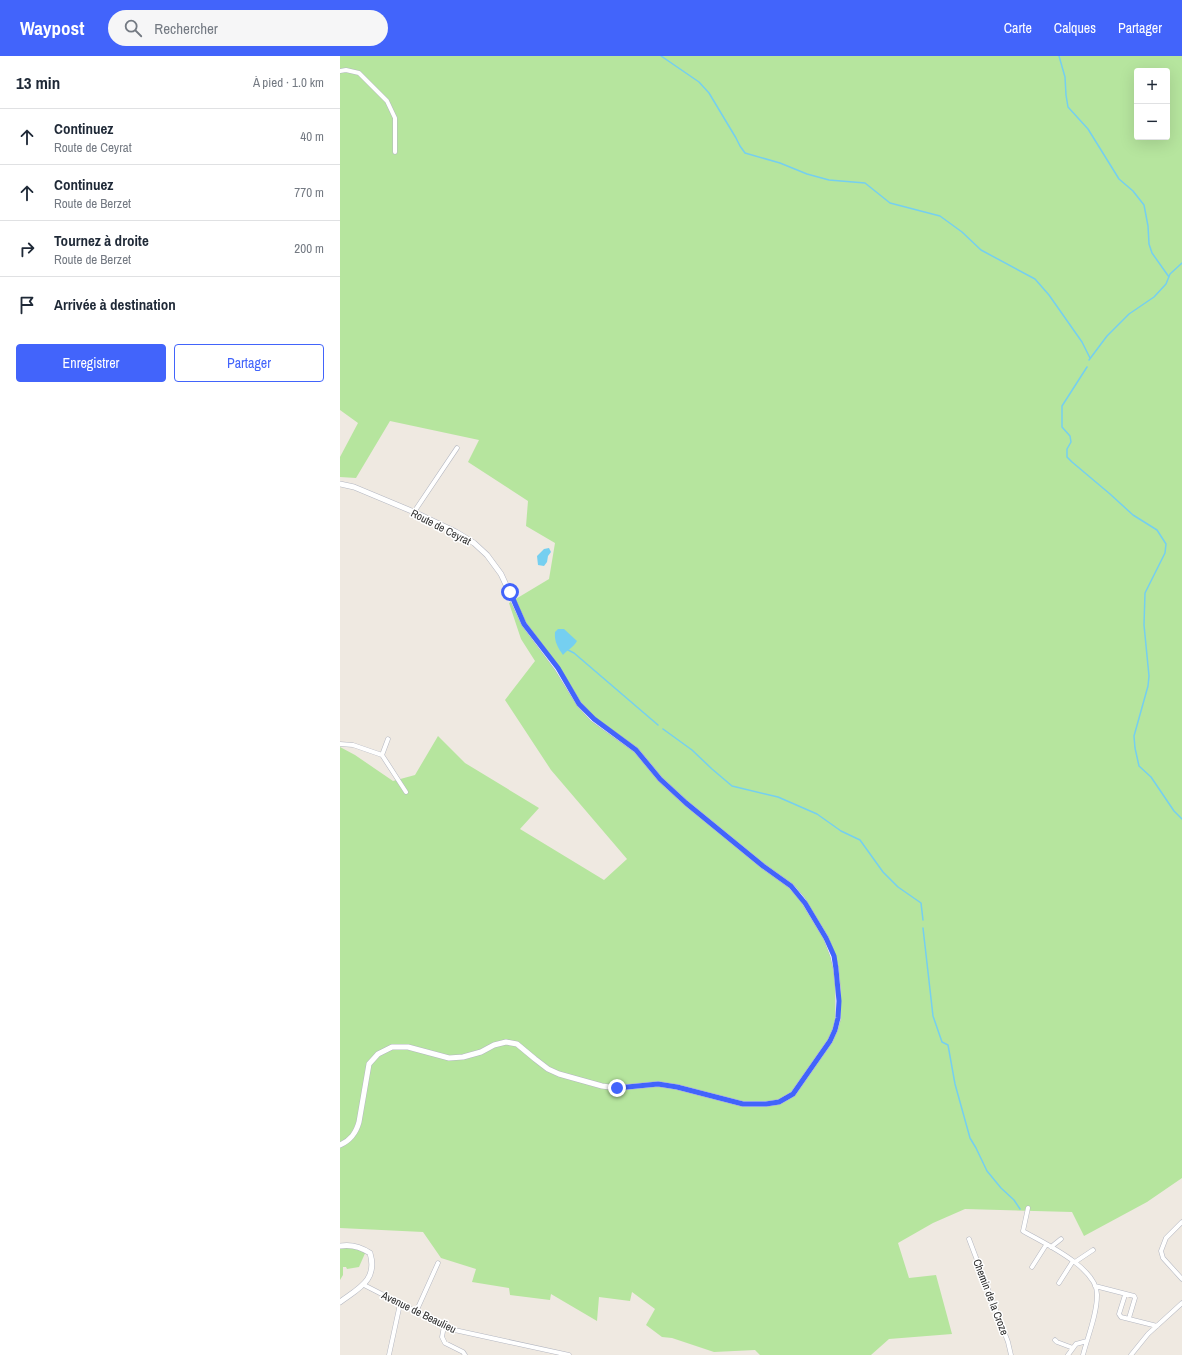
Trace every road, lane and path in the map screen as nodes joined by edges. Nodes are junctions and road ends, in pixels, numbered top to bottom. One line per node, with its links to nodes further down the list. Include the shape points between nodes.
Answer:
1 (340, 71): 2 (street, via 359,73 387,101 395,118)
2 (395, 152)
3 (457, 448): 5 (street)
4 (340, 484): 5 (street, Route de Ceyrat, via 354,487)
5 (414, 512): 10 (street, Route de Ceyrat, via 456,532 487,555 501,574 524,624 558,668 579,704 594,719 636,750 660,779 686,803 791,886 803,900 834,956 839,1001 838,1018 830,1041 793,1094 779,1102 766,1104 743,1104 658,1084 617,1088 602,1086 559,1074 517,1044 506,1042 463,1057 448,1058 408,1047 392,1047 378,1054 369,1064 357,1131)
6 (388, 739): 8 (street)
7 (340, 744): 8 (street, via 353,745)
8 (382, 755): 9 (street)
9 (406, 792)
10 (340, 1145)
11 (1028, 1208): 16 (street, via 1023,1231)
12 (1182, 1222): 21 (street, via 1166,1238 1161,1250 1163,1258)
13 (969, 1239): 40 (street, Chemin de la Croze)
14 (1061, 1239): 16 (street)
15 (340, 1246): 23 (street, via 359,1247 370,1253 372,1272)
16 (1049, 1246): 18 (street); 20 (street)
17 (1093, 1250): 18 (street)
18 (1074, 1261): 22 (street); 24 (street, via 1085,1269)
19 (438, 1262): 29 (street)
20 (1032, 1267)
21 (1182, 1279)
22 (1059, 1283)
23 (364, 1285): 26 (street); 28 (street, Avenue de Beaulieu)
24 (1095, 1286): 25 (street); 34 (street, via 1098,1293 1096,1309)
25 (1124, 1295): 30 (street, via 1120,1314 1121,1317); 30 (street, via 1135,1298)
26 (340, 1302)
27 (1182, 1303): 32 (street)
28 (400, 1304): 29 (street, Avenue de Beaulieu); 37 (street)
29 (416, 1312): 31 (street, Avenue de Beaulieu)
30 (1129, 1318): 32 (street)
31 (444, 1326): 38 (street, via 442,1336 445,1343); 39 (street, Avenue de Beaulieu)
32 (1157, 1326): 36 (street)
33 (1055, 1340): 35 (street)
34 (1087, 1341): 35 (street, via 1076,1344); 42 (street)
35 (1073, 1348): 41 (street)
36 (1133, 1354)
37 (389, 1355)
38 (465, 1355)
39 (569, 1355)
40 (1011, 1355)
41 (1068, 1355)
42 (1083, 1355)

